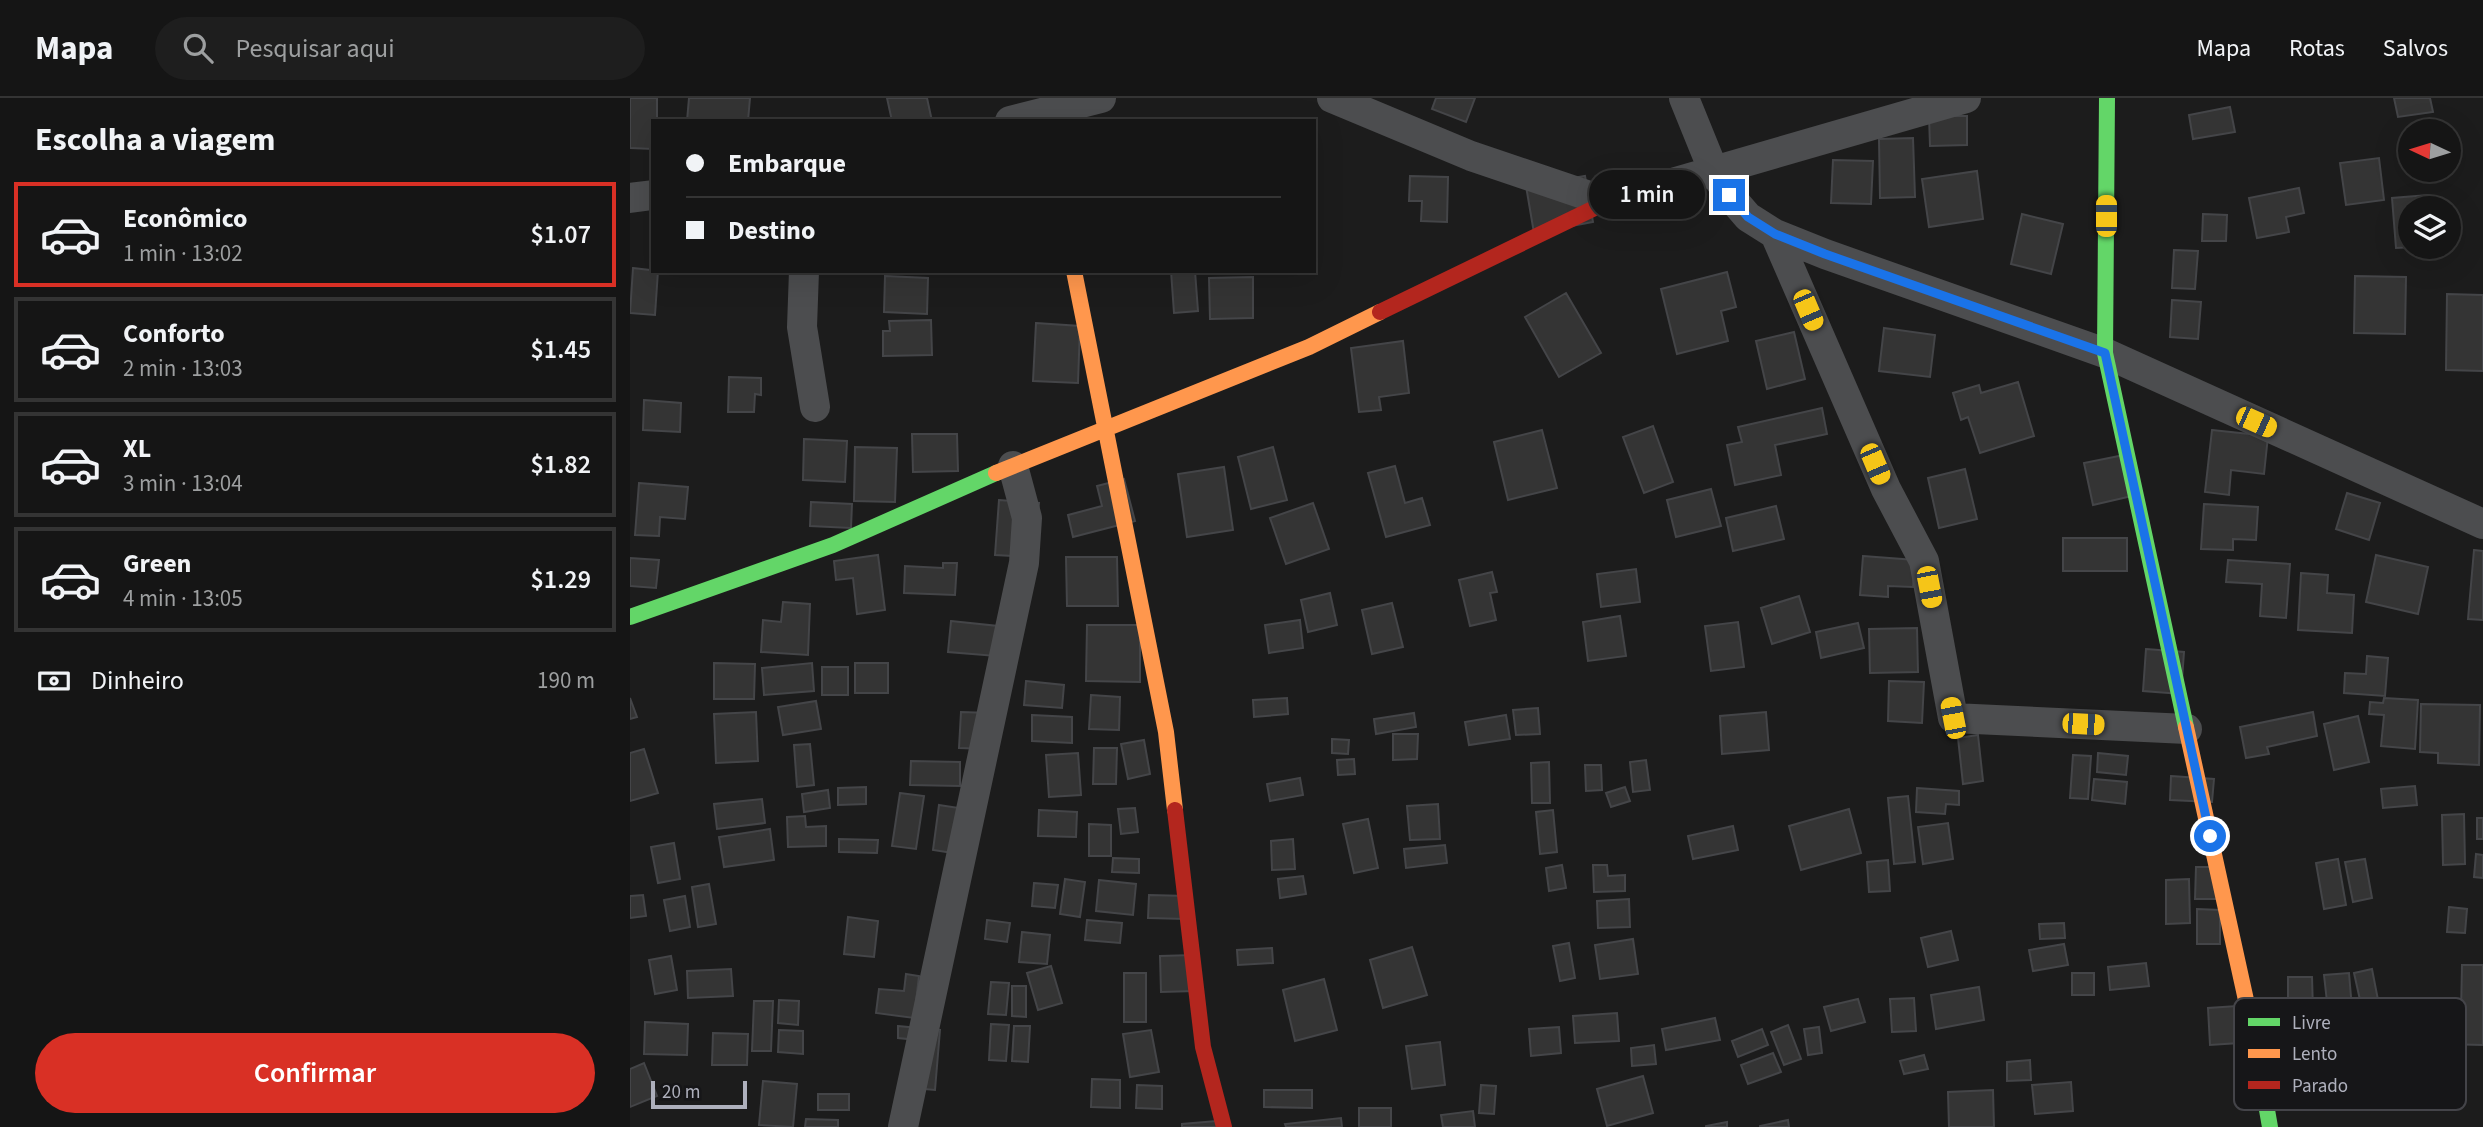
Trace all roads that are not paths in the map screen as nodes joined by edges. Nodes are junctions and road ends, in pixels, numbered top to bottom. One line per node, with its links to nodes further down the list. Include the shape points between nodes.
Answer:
1 (1101, 98): 6 (street)
2 (1332, 98): 11 (street, via 1471,156)
3 (1684, 98): 8 (street)
4 (1966, 98): 8 (street)
5 (2107, 98): 15 (street)
6 (1044, 110): 7 (street)
7 (1016, 119)
8 (1714, 172): 11 (street); 12 (street, via 1748,217)
9 (651, 195): 10 (street)
10 (630, 198)
11 (1606, 202): 17 (street, via 1309,347)
12 (1775, 234): 15 (street); 21 (street, via 1886,489 1924,561 1953,718)
13 (804, 273): 16 (street, via 802,327)
14 (1074, 273): 17 (street)
15 (2105, 353): 19 (street); 21 (street)
16 (815, 407)
17 (1104, 430): 18 (street); 24 (street, via 1166,732 1203,1047)
18 (1013, 466): 20 (street, via 833,545); 23 (street, via 1027,518 1024,563)
19 (2483, 524)
20 (630, 617)
21 (2187, 729): 22 (street)
22 (2245, 998)
23 (903, 1127)
24 (1224, 1127)

